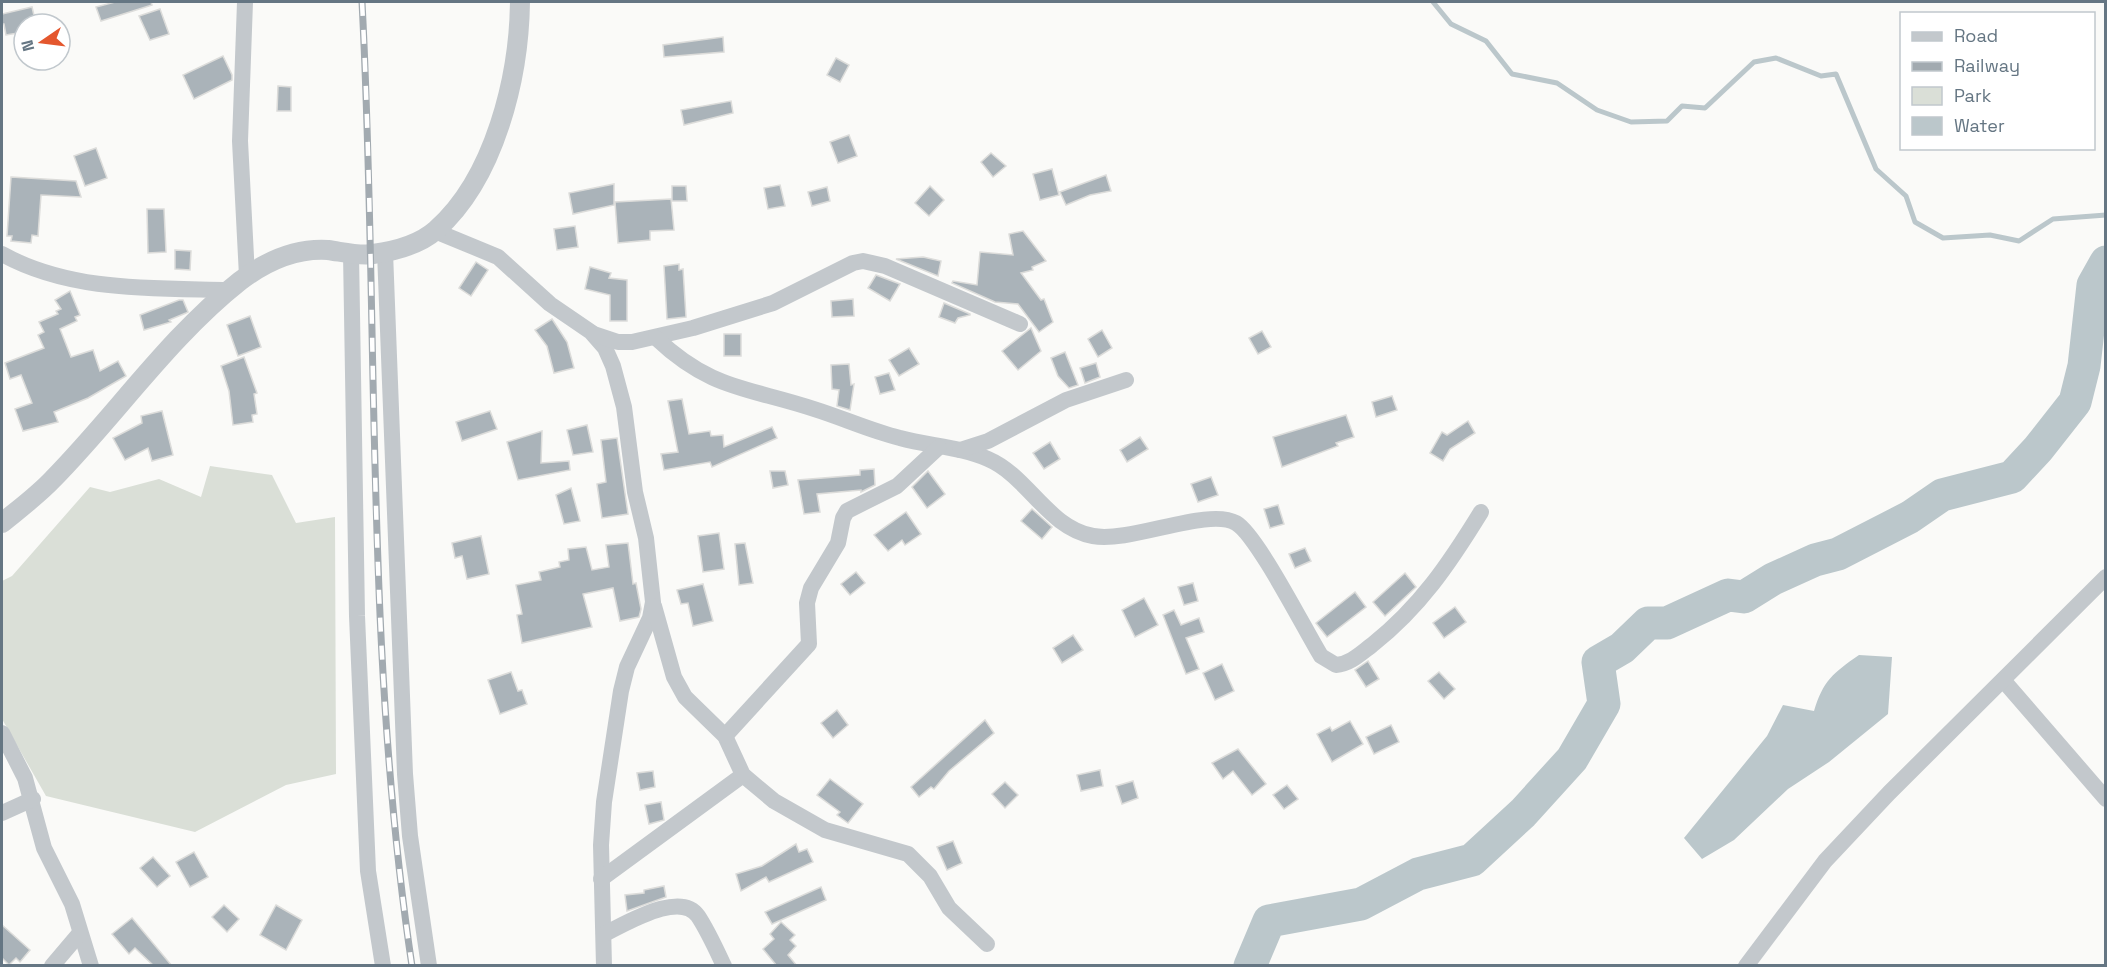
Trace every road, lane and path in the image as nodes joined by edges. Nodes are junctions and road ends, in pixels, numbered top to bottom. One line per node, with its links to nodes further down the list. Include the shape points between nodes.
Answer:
1 (245, 2): 7 (street, via 240,141)
2 (520, 2): 3 (street, via 514,69 489,156 460,202)
3 (435, 231): 4 (street, via 404,248); 10 (street, via 498,257 550,304)
4 (385, 252): 5 (street); 33 (street, via 405,774)
5 (351, 253): 7 (street, via 295,252); 32 (street, via 362,743 368,871)
6 (2, 254): 8 (street, via 21,265 66,278 133,288)
7 (247, 276): 8 (street)
8 (229, 290): 16 (street, via 195,322 52,481)
9 (1020, 324): 11 (street, via 885,266 863,261 773,303)
10 (591, 332): 11 (street, via 618,342); 18 (street, via 605,348 620,387)
11 (656, 338): 13 (street, via 677,358 716,381)
12 (1126, 380): 14 (street, via 1066,400 988,441)
13 (939, 447): 14 (street); 21 (street, via 897,486 847,511 838,543 810,588 809,644)
14 (959, 451): 15 (street, via 1000,464 1062,522 1092,536 1126,536 1208,520 1235,522 1260,550 1321,656 1336,665 1352,660 1395,627 1431,589)
15 (1480, 512)
16 (2, 523)
17 (2106, 576): 19 (street)
18 (654, 602): 21 (street, via 665,652 685,697); 26 (street, via 621,691 604,802)
19 (2002, 680): 24 (street); 36 (street, via 1825,861)
20 (2, 733): 23 (street)
21 (725, 736): 22 (street)
22 (743, 775): 26 (street); 29 (street, via 774,801 825,830 909,854 930,876 949,908)
23 (33, 799): 25 (street); 27 (street, via 44,848 72,904)
24 (2106, 799)
25 (2, 813)
26 (601, 879): 28 (street)
27 (80, 933): 30 (street); 31 (street)
28 (604, 934): 34 (street); 35 (street, via 665,907 684,906 698,916)
29 (987, 944)
30 (52, 966)
31 (91, 966)
32 (383, 966)
33 (429, 966)
34 (604, 966)
35 (724, 966)
36 (1746, 966)

